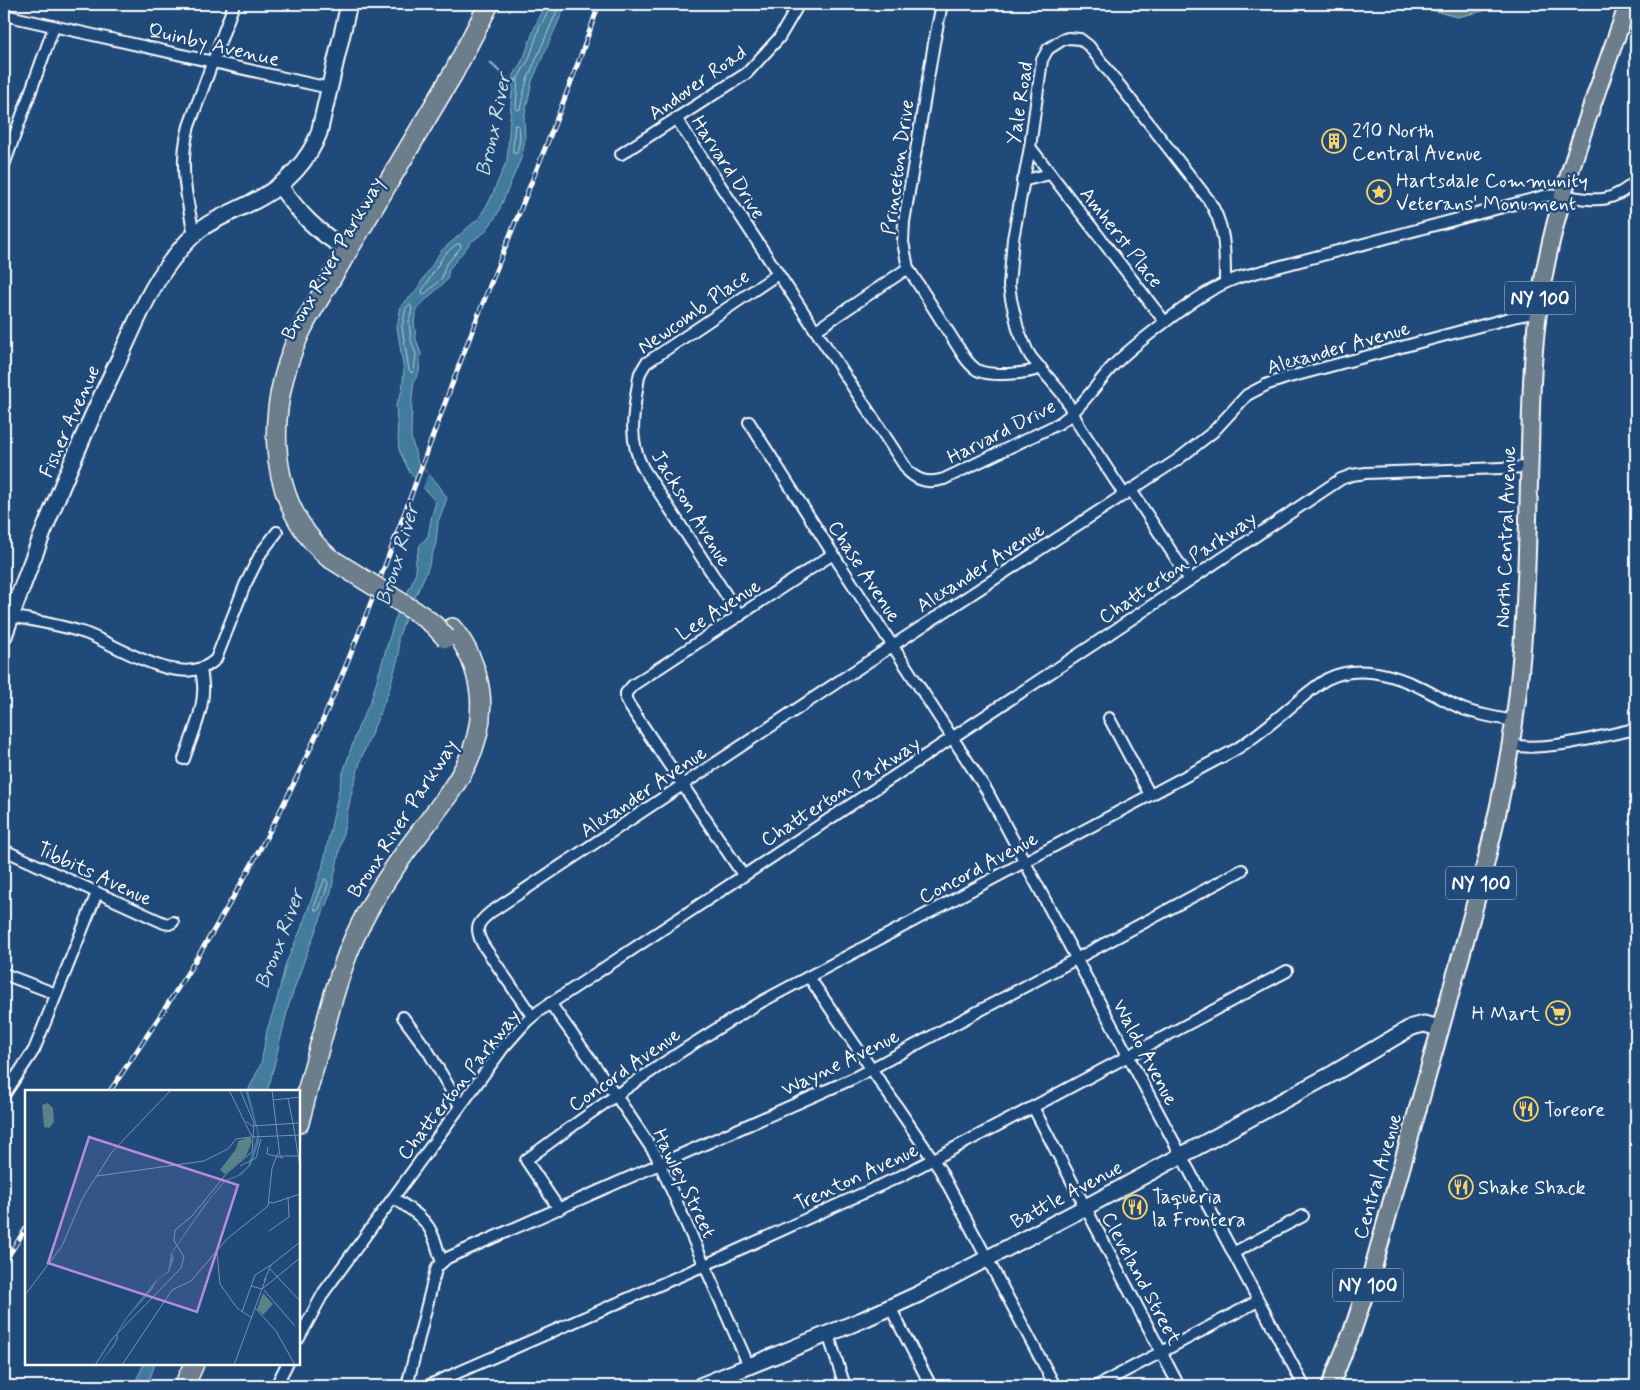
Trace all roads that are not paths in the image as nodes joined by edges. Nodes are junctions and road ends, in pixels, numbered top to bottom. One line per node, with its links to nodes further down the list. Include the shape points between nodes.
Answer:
1 (234, 4): 10 (street)
2 (348, 4): 11 (street, Fisher Avenue)
3 (489, 4): 22 (highway, Bronx River Parkway, via 454,72)
4 (501, 4): 36 (highway, Bronx River Parkway, via 452,97 318,322 297,369 288,426 293,476 307,515)
5 (799, 4): 12 (street, Andover Road, via 779,38 754,66)
6 (942, 4): 23 (street, Princeton Drive, via 904,222)
7 (1628, 4): 20 (main road, NY 100)
8 (4, 16): 9 (street, Quinby Avenue)
9 (54, 27): 10 (street, Quinby Avenue); 15 (street)
10 (213, 62): 11 (street, Quinby Avenue); 21 (street, via 189,126 183,154 184,183)
11 (329, 88): 19 (street, Fisher Avenue, via 316,141 301,164)
12 (676, 118): 14 (street, Andover Road); 24 (street, Harvard Drive)
13 (1030, 147): 16 (street, Amherst Place); 17 (street, Yale Road); 25 (street, Yale Road, via 1040,68 1045,55 1052,45 1062,40 1080,39 1094,51 1216,212 1223,233)
14 (621, 154)
15 (4, 162)
16 (1050, 174): 17 (street); 27 (street, Amherst Place)
17 (1022, 181): 29 (street, Yale Road, via 1011,254 1010,299 1023,341)
18 (1636, 181): 20 (street, Harvard Drive, via 1612,197 1601,200)
19 (279, 185): 21 (street, Fisher Avenue, via 209,223); 22 (street, via 306,220)
20 (1563, 196): 25 (street, Harvard Drive, via 1544,196); 26 (main road, NY 100)
21 (194, 235): 39 (street, Fisher Avenue, via 155,285 95,408)
22 (348, 250): 36 (highway, Bronx River Parkway, via 296,342 282,382 277,416 280,467 288,502 305,532)
23 (908, 268): 28 (street); 29 (street, Princeton Drive, via 972,366 992,374)
24 (778, 274): 28 (street, Harvard Drive); 30 (street, Newcomb Place, via 650,360 642,368)
25 (1225, 282): 27 (street, Harvard Drive)
26 (1538, 312): 33 (main road, North Central Avenue / NY 100); 34 (street, Alexander Avenue, via 1268,384 1243,399 1202,441)
27 (1165, 322): 31 (street, Harvard Drive, via 1122,357)
28 (816, 330): 31 (street, Harvard Drive, via 908,471 918,479 931,482 944,479 1050,429)
29 (1041, 368): 31 (street, Yale Road)
30 (638, 384): 40 (street, Jackson Avenue, via 632,436 639,460)
31 (1073, 412): 34 (street, Yale Road, via 1080,427)
32 (749, 422): 37 (street, Chase Avenue)
33 (1529, 467): 38 (street, Chatterton Parkway, via 1347,476); 46 (main road, North Central Avenue / NY 100, via 1525,605)
34 (1127, 492): 38 (street, Yale Road); 43 (street, Alexander Avenue)
35 (277, 532): 44 (street, via 249,577 216,659)
36 (332, 553): 41 (highway, Bronx River Parkway, bridge, via 350,572)
37 (833, 554): 40 (street, Lee Avenue); 43 (street, Chase Avenue)
38 (1190, 580): 48 (street, Chatterton Parkway)
39 (11, 616): 42 (street, Fisher Avenue); 44 (street, via 86,633 160,666 182,671)
40 (740, 616): 51 (street, Lee Avenue, via 633,685 625,696)
41 (449, 633): 70 (highway, Bronx River Parkway, via 469,695 469,721 464,745 449,775 389,857 349,923 329,971); 75 (highway, Bronx River Parkway, via 470,656 478,681 481,715 477,741 458,780 393,870 355,936 338,982)
42 (4, 636)
43 (892, 646): 48 (street, Chase Avenue); 51 (street, Alexander Avenue)
44 (201, 668): 50 (street, via 203,700)
45 (1109, 718): 52 (street)
46 (1515, 721): 49 (main road, NY 100); 52 (street, Concord Avenue, via 1462,709 1387,674 1346,673 1319,684 1242,745)
47 (1636, 729): 49 (street, via 1542,747)
48 (952, 738): 54 (street, Waldo Avenue, via 987,791); 56 (street, Chatterton Parkway)
49 (1511, 745): 67 (main road, Central Avenue / NY 100, via 1492,838)
50 (184, 759)
51 (683, 786): 56 (street); 65 (street, Alexander Avenue, via 480,922 477,930 483,944)
52 (1150, 795): 54 (street, Concord Avenue)
53 (4, 850): 57 (street, Tibbits Avenue)
54 (1025, 862): 59 (street, Waldo Avenue); 62 (street, Concord Avenue)
55 (1242, 870): 59 (street, Wayne Avenue)
56 (744, 875): 64 (street, Chatterton Parkway)
57 (97, 894): 58 (street, Tibbits Avenue, via 164,923); 63 (street)
58 (173, 922)
59 (1076, 959): 68 (street, Waldo Avenue); 69 (street, Wayne Avenue)
60 (1287, 970): 68 (street, Trenton Avenue)
61 (4, 974): 63 (street)
62 (808, 977): 69 (street); 71 (street, Concord Avenue, via 723,1023)
63 (56, 994): 72 (street, via 34,1050)
64 (550, 1003): 65 (street, Chatterton Parkway); 71 (street, Hawley Street)
65 (532, 1016): 73 (street, Chatterton Parkway, via 506,1044)
66 (403, 1017): 73 (street, via 428,1051)
67 (1440, 1028): 76 (street, Battle Avenue, via 1424,1024 1412,1027); 108 (main road, Central Avenue / NY 100, via 1362,1304)
68 (1128, 1056): 74 (street, Trenton Avenue); 76 (street, Waldo Avenue)
69 (871, 1069): 77 (street); 78 (street, Wayne Avenue)
70 (295, 1090)
71 (615, 1094): 78 (street, Hawley Street); 81 (street, Concord Avenue, via 526,1160)
72 (4, 1095)
73 (460, 1106): 79 (street, Chatterton Parkway)
74 (1032, 1107): 77 (street, Trenton Avenue); 80 (street, Cleveland Street)
75 (300, 1119)
76 (1181, 1156): 80 (street, Battle Avenue); 83 (street, Waldo Avenue)
77 (934, 1160): 84 (street); 86 (street, Trenton Avenue)
78 (660, 1164): 81 (street, Wayne Avenue); 86 (street, Hawley Street)
79 (394, 1198): 85 (street, via 427,1224); 90 (street, Chatterton Parkway, via 324,1292)
80 (1084, 1208): 84 (street, Battle Avenue); 91 (street, Cleveland Street)
81 (560, 1209): 85 (street, Wayne Avenue)
82 (1303, 1216): 83 (street)
83 (1233, 1253): 87 (street, Waldo Avenue)
84 (988, 1258): 88 (street, Battle Avenue); 104 (street)
85 (442, 1262): 99 (street, via 435,1273)
86 (705, 1265): 95 (street, Hawley Street); 100 (street, Trenton Avenue)
87 (1258, 1301): 91 (street); 107 (street, Waldo Avenue)
88 (890, 1307): 89 (street, Battle Avenue); 103 (street)
89 (828, 1334): 95 (street, Battle Avenue); 102 (street)
90 (300, 1336)
91 (1162, 1352): 105 (street); 106 (street, Cleveland Street)
92 (182, 1365): 96 (highway)
93 (194, 1365): 97 (highway)
94 (286, 1365): 98 (street)
95 (749, 1366): 101 (street, Battle Avenue)
96 (172, 1386)
97 (184, 1386)
98 (276, 1386)
99 (407, 1386)
100 (427, 1386)
101 (700, 1386)
102 (845, 1386)
103 (931, 1386)
104 (1055, 1386)
105 (1097, 1386)
106 (1179, 1386)
107 (1304, 1386)
108 (1330, 1386)

